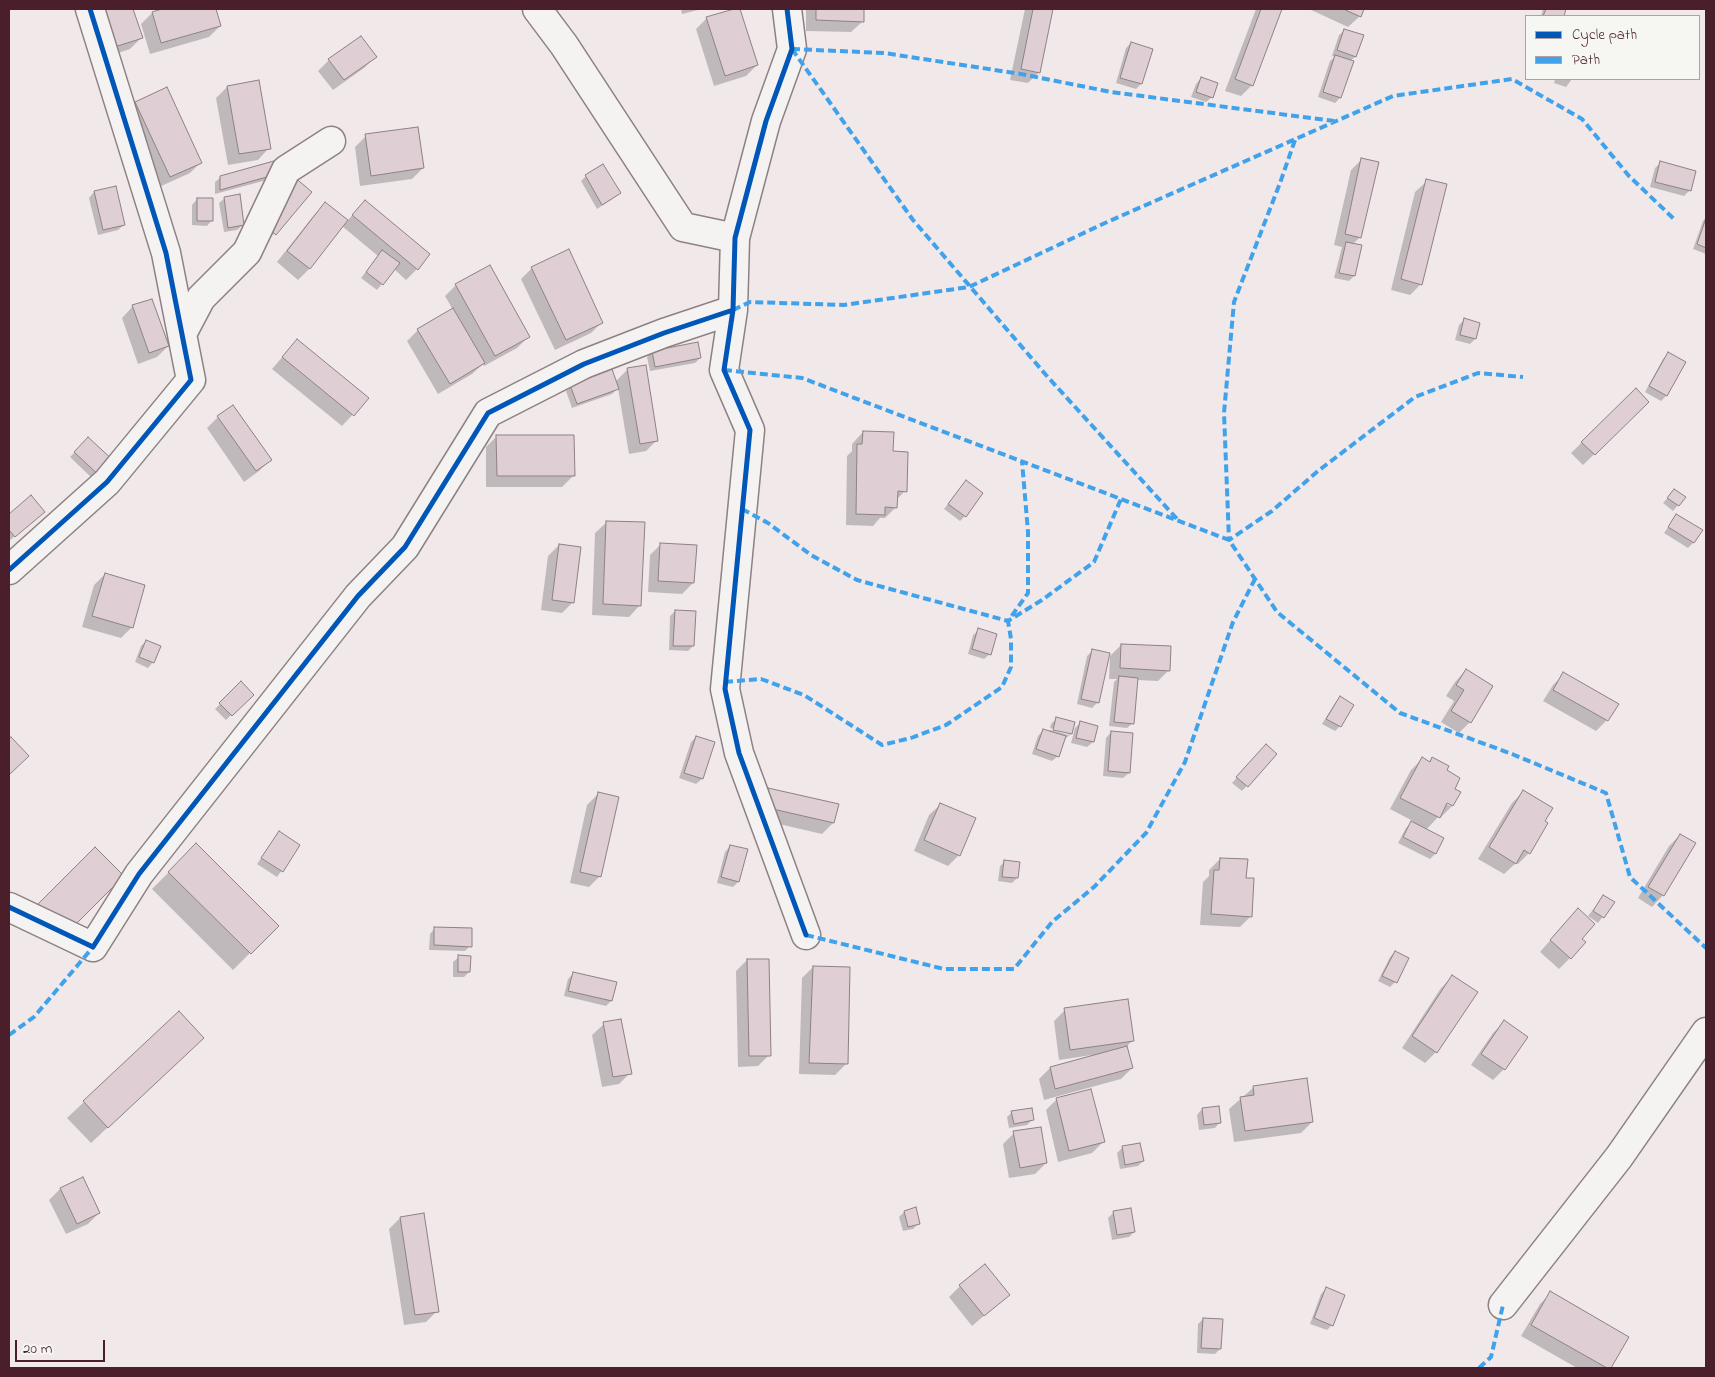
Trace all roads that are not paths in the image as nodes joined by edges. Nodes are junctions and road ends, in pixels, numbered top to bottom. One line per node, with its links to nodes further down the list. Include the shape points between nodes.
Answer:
1 (90, 9): 7 (street, via 166,254)
2 (537, 9): 5 (street, via 683,227)
3 (787, 9): 5 (street, via 792,49 766,121)
4 (330, 141): 7 (street, via 286,170 247,252 201,298)
5 (735, 238): 6 (street)
6 (734, 310): 9 (street, via 584,364 488,413 405,547 358,596 139,874 93,947); 10 (street, via 724,370 750,430 725,689 739,752)
7 (182, 334): 8 (street, via 191,380 107,482)
8 (9, 570)
9 (9, 907)
10 (806, 935)
11 (1706, 1032): 12 (street, via 1619,1157)
12 (1503, 1305)

